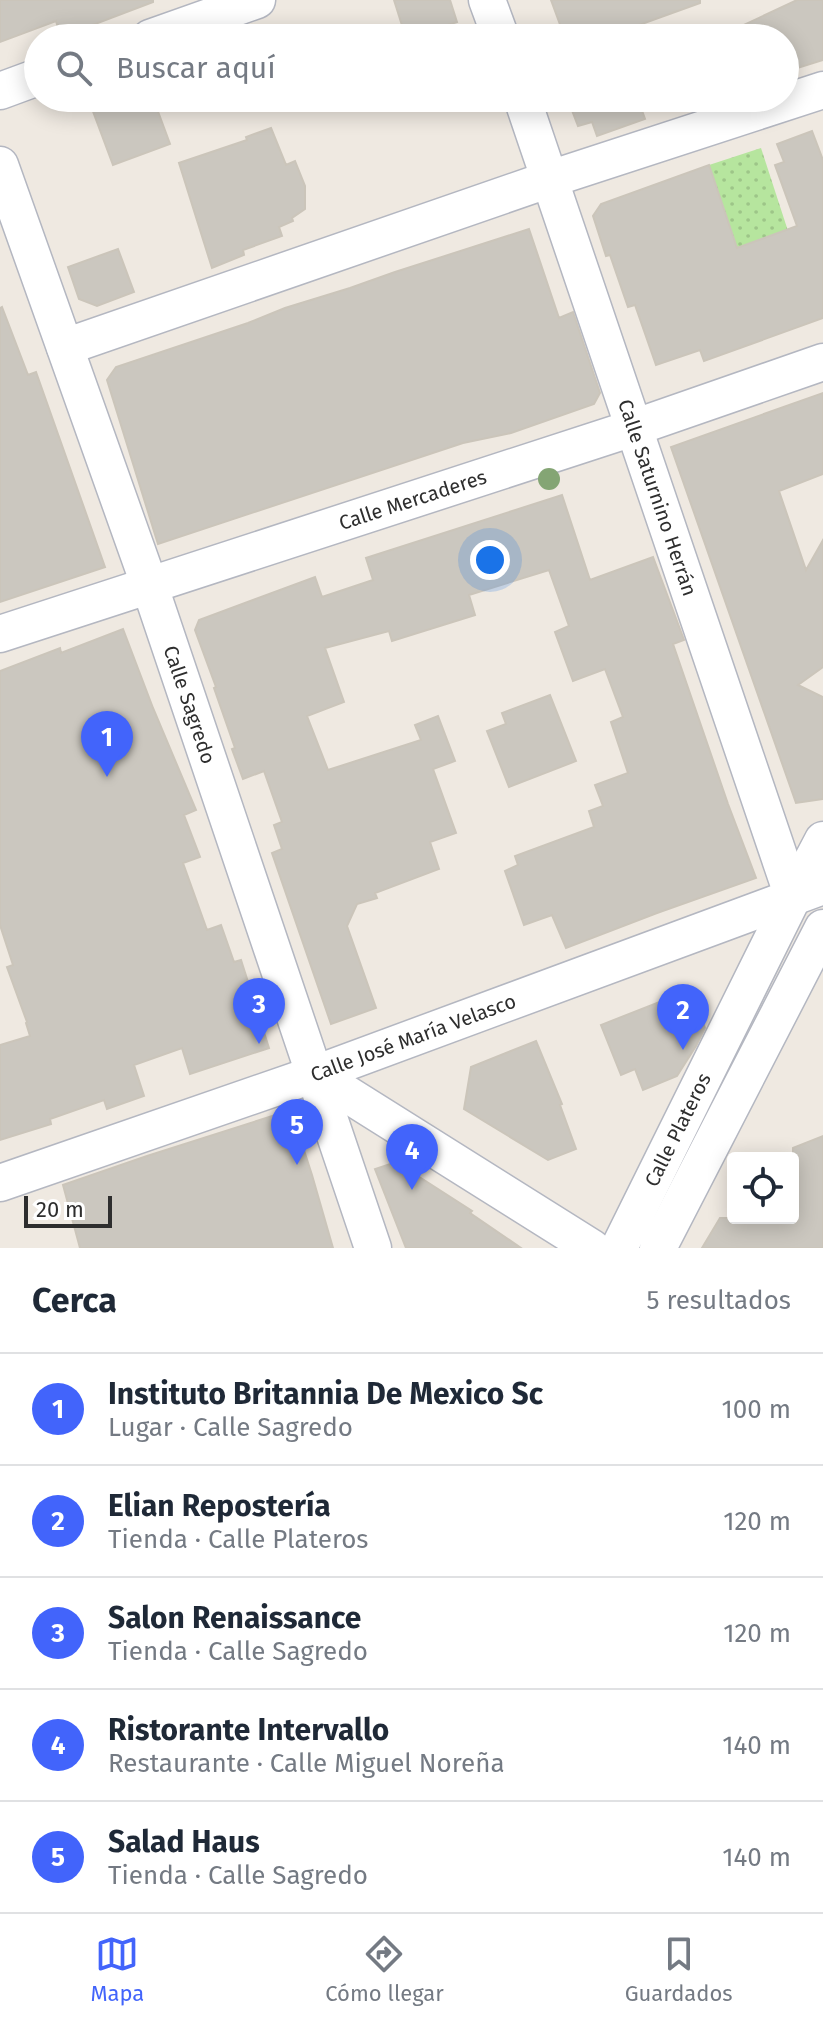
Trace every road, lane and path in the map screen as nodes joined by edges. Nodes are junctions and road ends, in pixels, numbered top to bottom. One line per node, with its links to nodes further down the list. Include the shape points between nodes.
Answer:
1 (257, 0): 3 (street)
2 (487, 0): 4 (street)
3 (189, 24)
4 (496, 24)
5 (24, 82): 7 (street)
6 (823, 90): 8 (street)
7 (0, 91)
8 (799, 98)
9 (527, 112): 12 (street, Calle Saturnino Herrán)
10 (756, 112): 12 (street)
11 (0, 165): 13 (street, Calle Sagredo)
12 (550, 179): 13 (street); 15 (street, Calle Saturnino Herrán)
13 (65, 347): 16 (street, Calle Sagredo)
14 (823, 362): 15 (street, Calle Mercaderes)
15 (633, 428): 16 (street, Calle Mercaderes); 19 (street, Calle Saturnino Herrán)
16 (149, 584): 17 (street, Calle Mercaderes); 21 (street, Calle Sagredo)
17 (0, 634)
18 (823, 840): 19 (street, Calle Plateros)
19 (808, 892): 21 (street, Calle José María Velasco); 25 (street, Calle Plateros)
20 (823, 928): 26 (street, Calle Plateros)
21 (315, 1074): 22 (street, Calle José María Velasco); 23 (street, Calle Sagredo); 24 (street)
22 (0, 1183)
23 (373, 1248)
24 (592, 1248)
25 (619, 1248)
26 (658, 1248)

